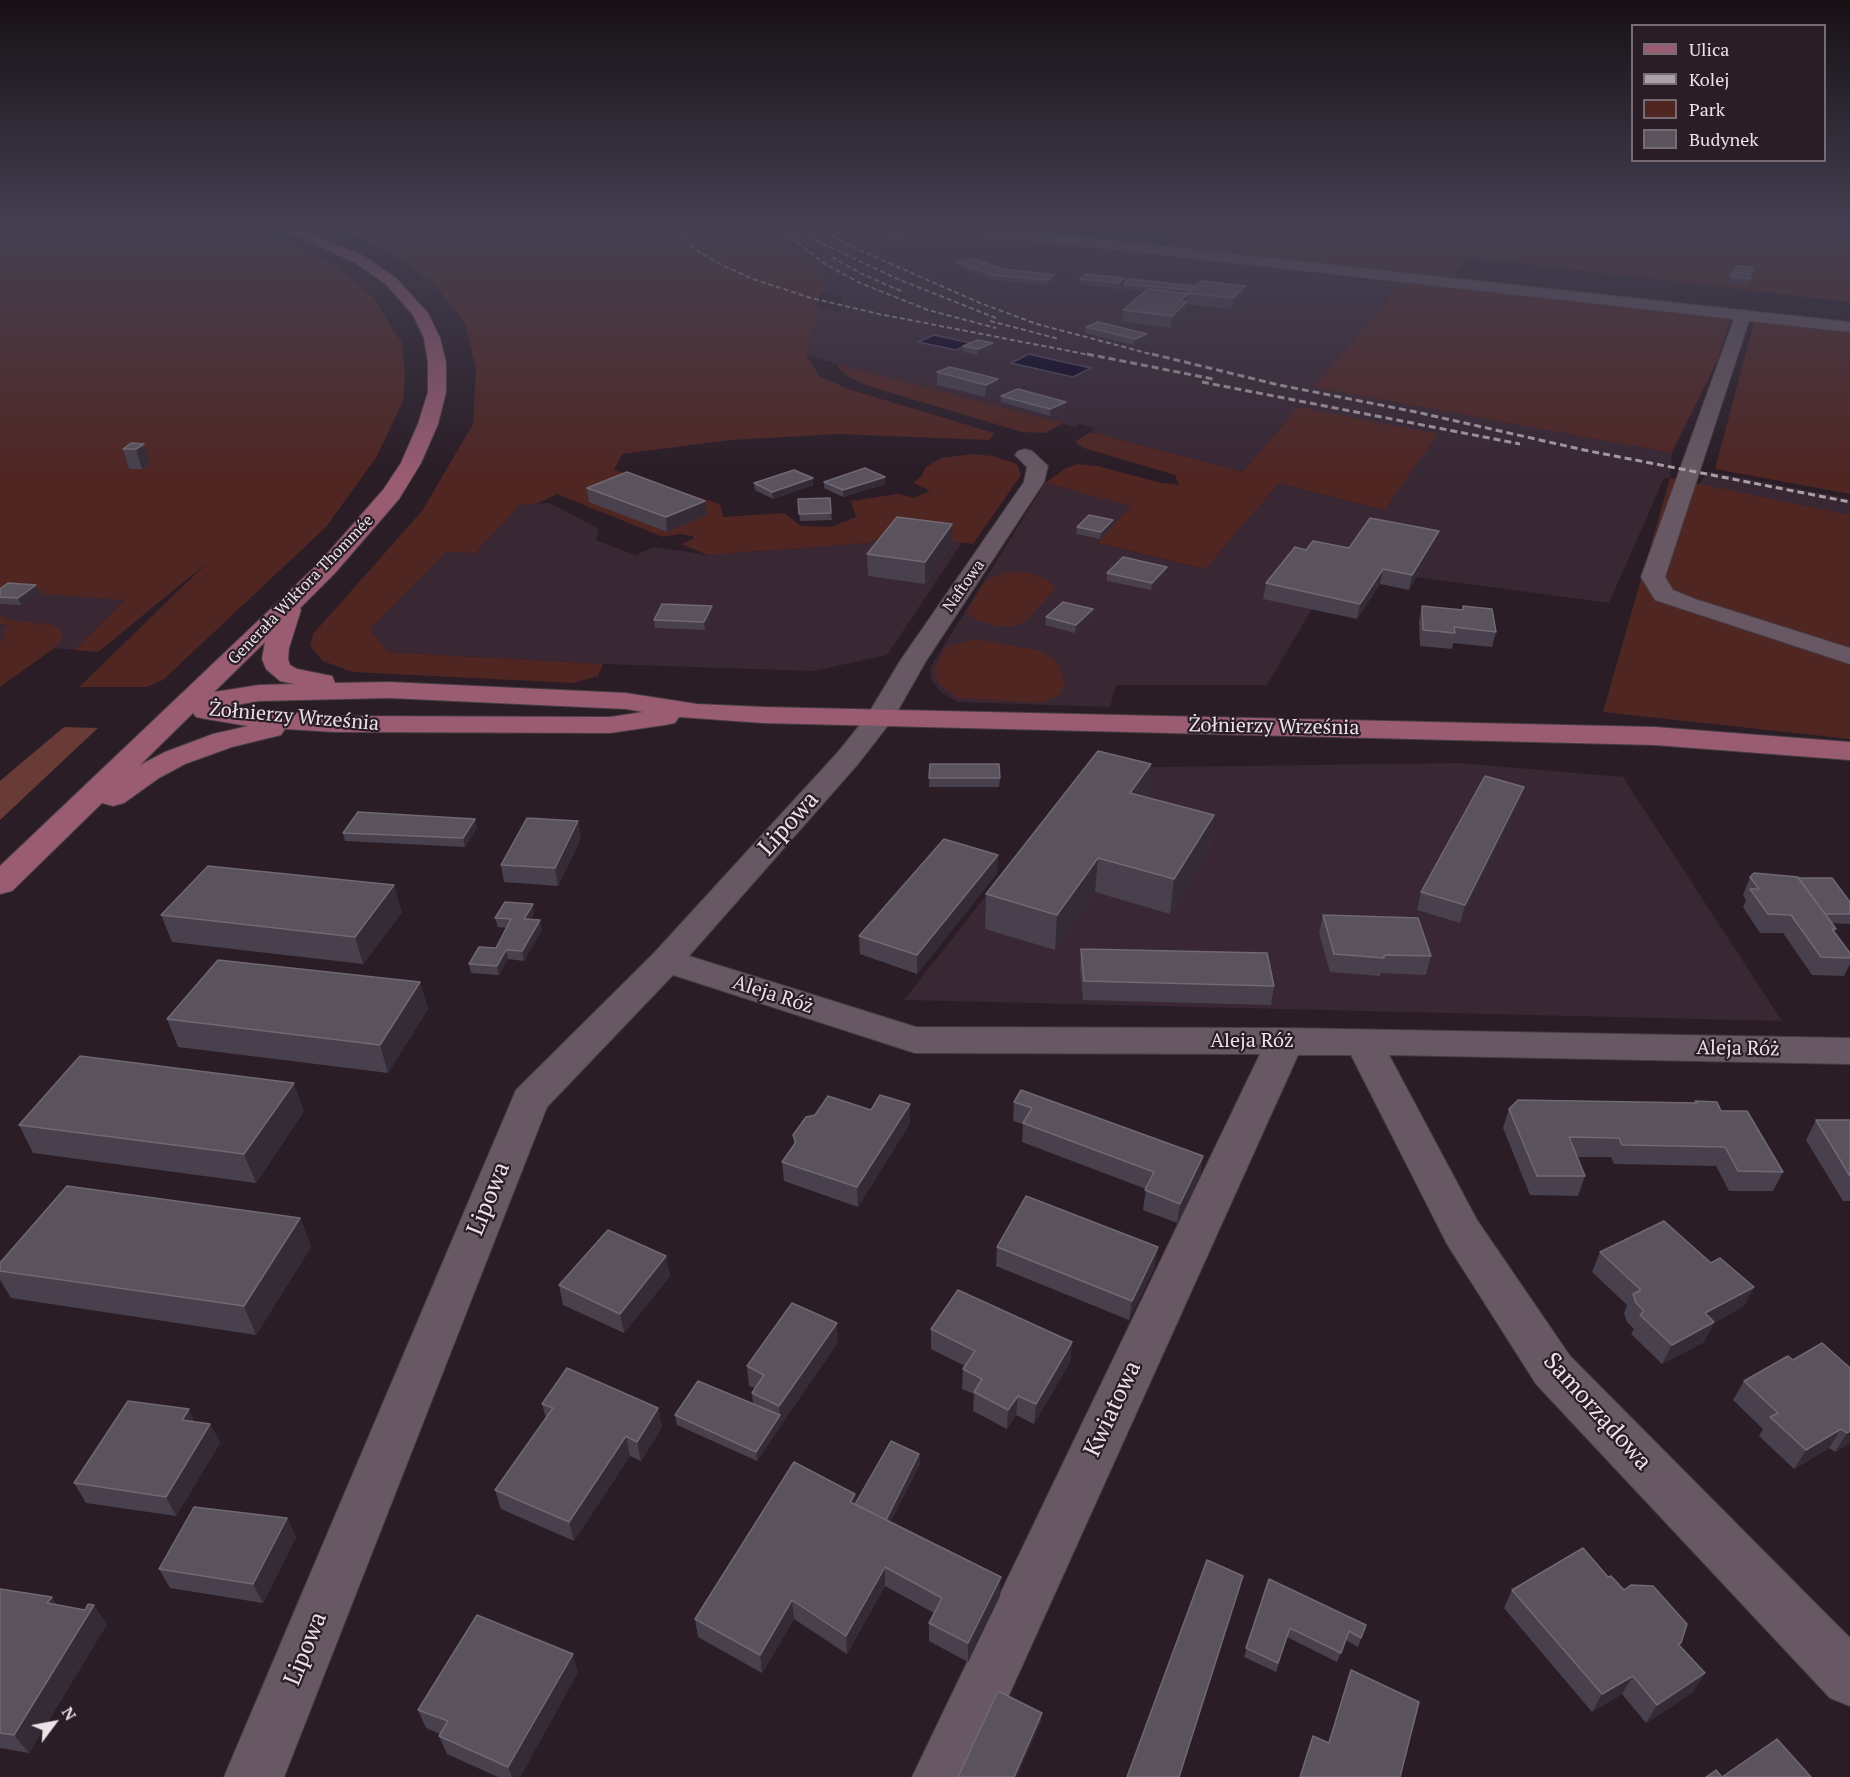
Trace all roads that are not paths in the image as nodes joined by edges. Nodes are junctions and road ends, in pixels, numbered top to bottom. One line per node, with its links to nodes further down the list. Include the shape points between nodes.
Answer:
1 (417, 310): 6 (main road, Generała Wiktora Thommée, via 432,338 437,363 436,392 411,463 369,522)
2 (1697, 310): 3 (street)
3 (1743, 315): 4 (street); 7 (street, via 1653,577 1664,595 1686,604)
4 (1850, 327)
5 (1025, 455): 11 (street, Naftowa, via 1038,466 1034,482 913,661)
6 (290, 607): 8 (main road, via 276,648 279,669 305,680); 9 (main road, Generała Wiktora Thommée)
7 (1850, 656)
8 (389, 690): 9 (main road, Żołnierzy Września, via 259,693); 10 (main road, Żołnierzy Września, via 626,701)
9 (187, 705): 12 (main road, Żołnierzy Września, via 229,716); 14 (main road, Generała Wiktora Thommée)
10 (697, 712): 11 (main road, Żołnierzy Września); 12 (main road, Żołnierzy Września, via 610,725)
11 (879, 719): 13 (main road, Żołnierzy Września, via 1644,735); 16 (street, Lipowa)
12 (335, 724): 14 (main road, via 247,733 196,749 149,772)
13 (1850, 751)
14 (33, 852): 15 (main road, Generała Wiktora Thommée)
15 (0, 884)
16 (666, 961): 17 (street, Aleja Róż, via 915,1040); 21 (street, Lipowa, via 530,1100)
17 (1285, 1041): 18 (street, Aleja Róż); 22 (street, Kwiatowa)
18 (1363, 1042): 19 (street, Aleja Róż); 20 (street, Samorządowa, via 1462,1232 1553,1370)
19 (1850, 1051)
20 (1850, 1678)
21 (254, 1777)
22 (942, 1777)

